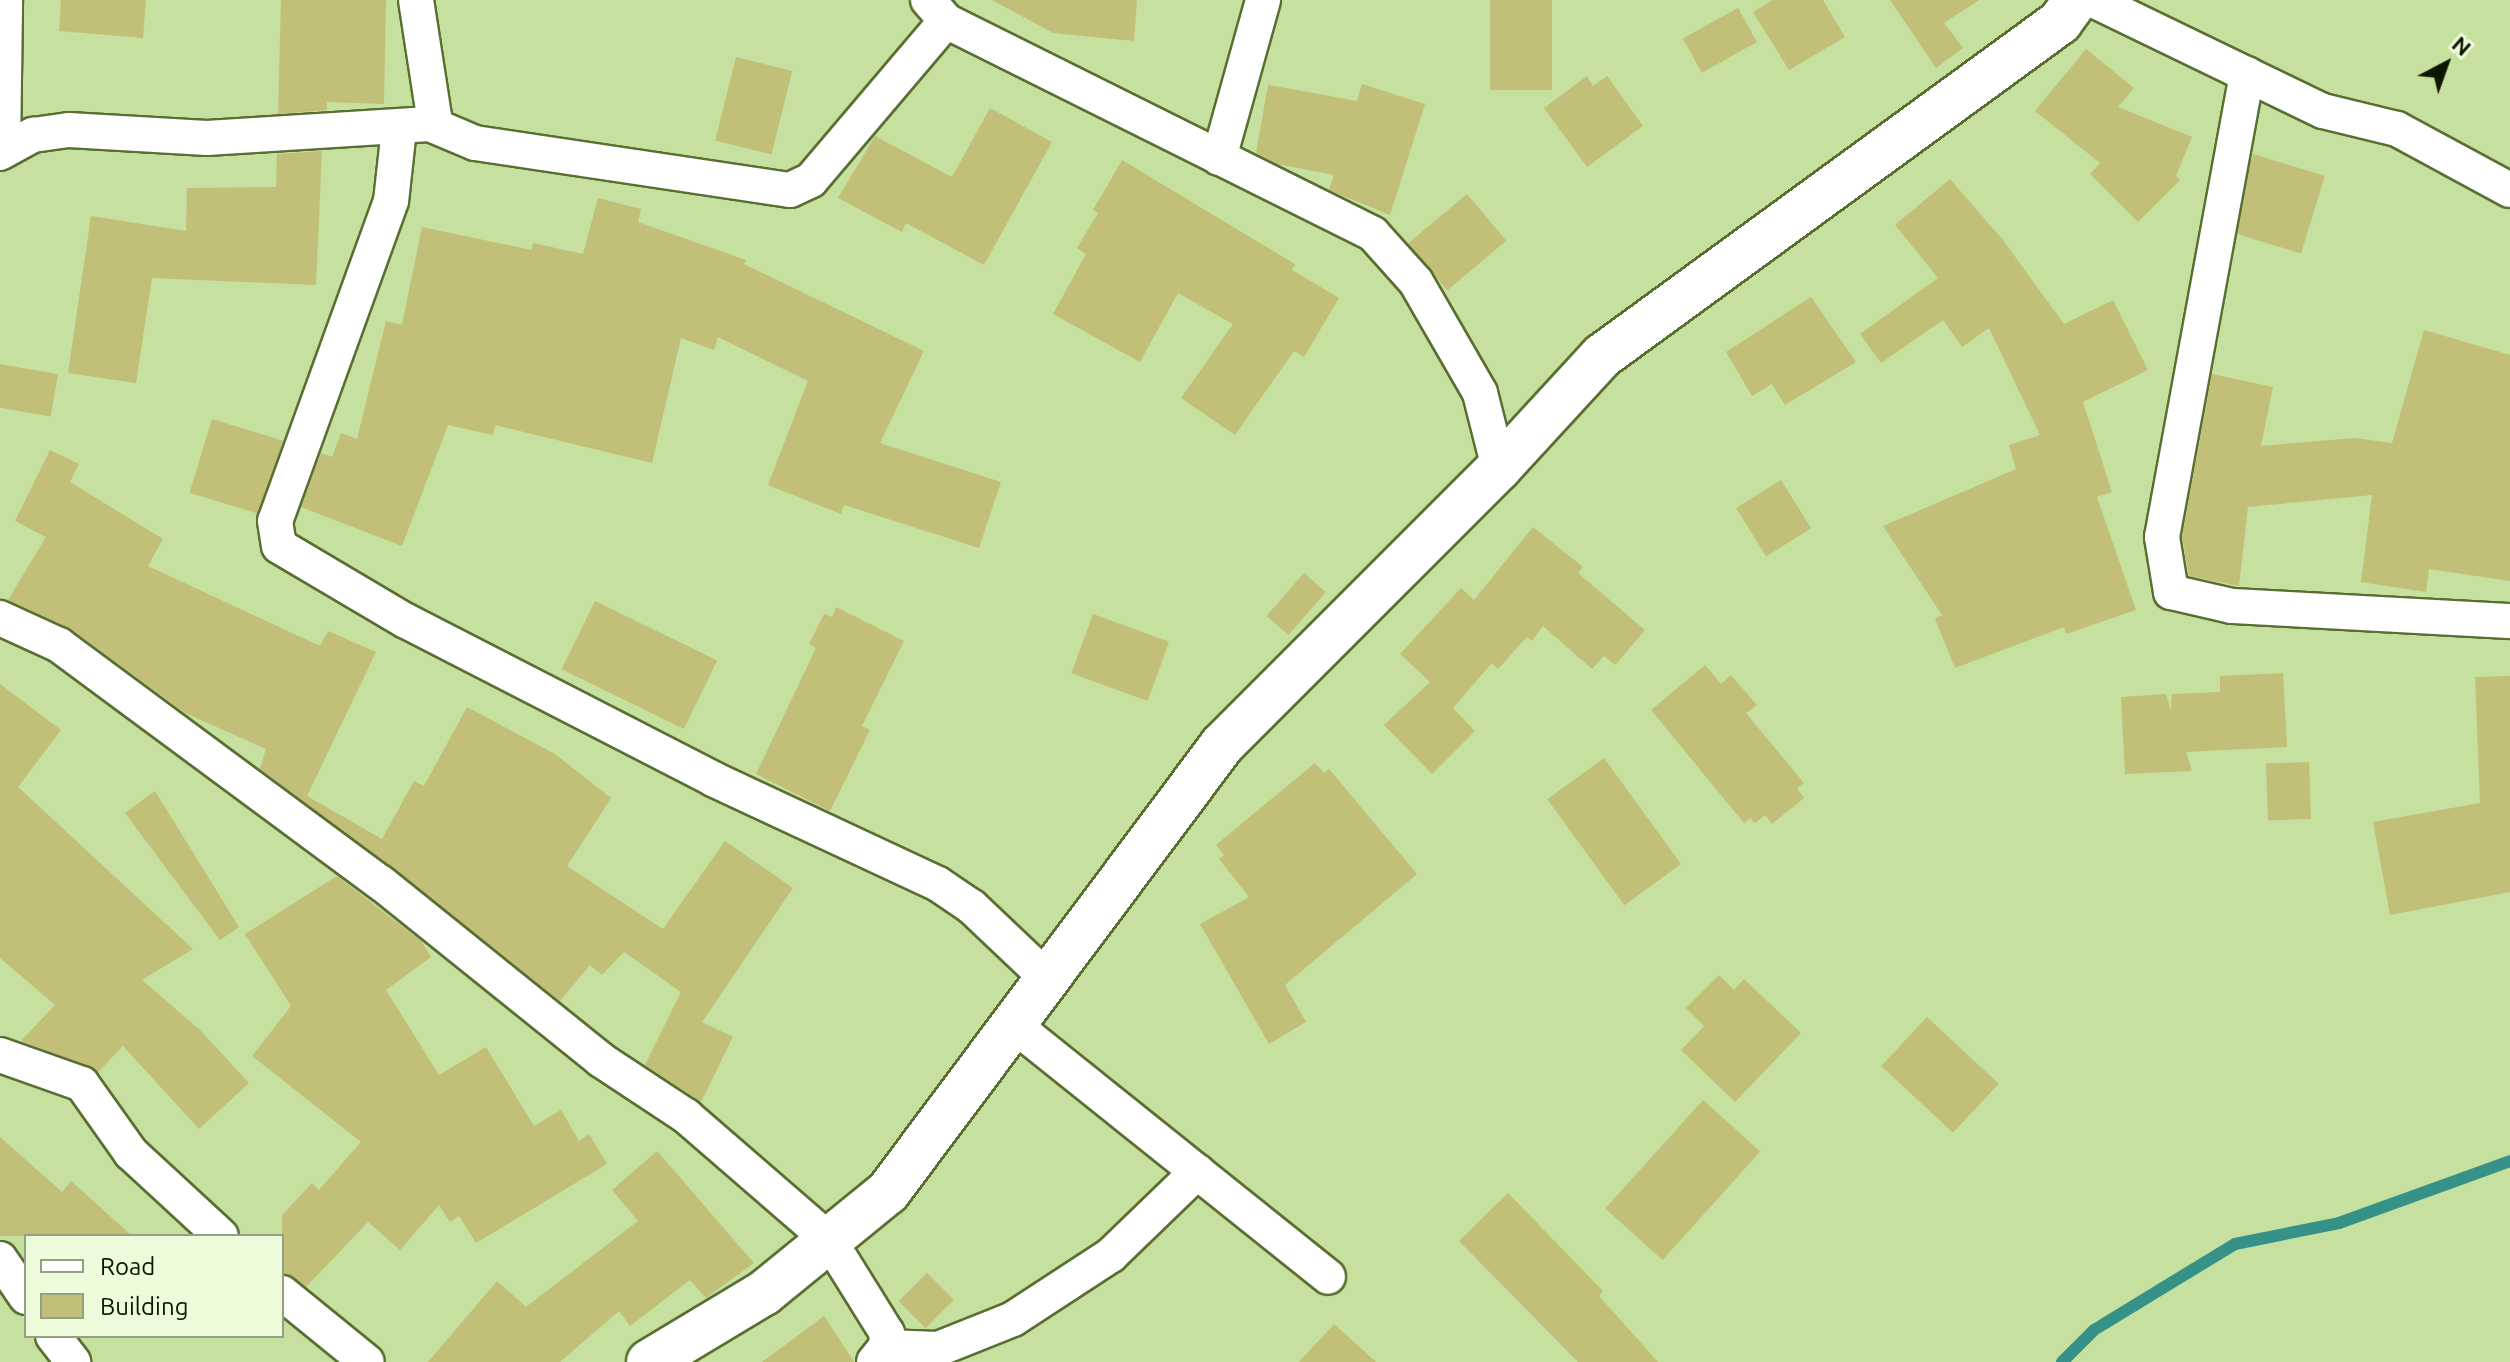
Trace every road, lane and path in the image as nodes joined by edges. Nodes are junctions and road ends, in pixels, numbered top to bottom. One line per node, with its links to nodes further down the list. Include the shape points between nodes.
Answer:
1 (5, 0): 9 (street)
2 (416, 0): 8 (street, via 434,116)
3 (1263, 0): 10 (street)
4 (2076, 0): 12 (street, via 2060,22 1602,356)
5 (2093, 0): 7 (street)
6 (937, 11): 8 (street, via 811,180 790,190 475,143); 10 (street)
7 (2247, 74): 11 (street, via 2323,111 2397,129); 14 (street, via 2162,537 2171,592 2232,606)
8 (415, 126): 9 (street, via 207,138 69,130 33,135); 15 (street, via 275,521 279,546 434,636 713,779 938,884 972,907)
9 (2, 152)
10 (1219, 158): 12 (street, via 1373,234 1416,282 1480,393)
11 (2510, 190)
12 (1499, 468): 15 (street, via 1222,745)
13 (0, 618): 20 (street, via 59,645 381,883 540,1014 686,1116)
14 (2510, 621)
15 (1049, 980): 16 (street)
16 (1015, 1026): 18 (street); 20 (street, via 888,1192)
17 (0, 1055): 19 (street, via 82,1084 131,1153)
18 (1197, 1172): 22 (street); 26 (street, via 1111,1255 1013,1319 938,1349)
19 (219, 1234)
20 (829, 1240): 26 (street, via 879,1314); 29 (street, via 764,1293)
21 (0, 1259): 23 (street)
22 (1328, 1277)
23 (24, 1294)
24 (284, 1295): 28 (street)
25 (55, 1338): 27 (street)
26 (880, 1355)
27 (73, 1362)
28 (367, 1362)
29 (649, 1362)

